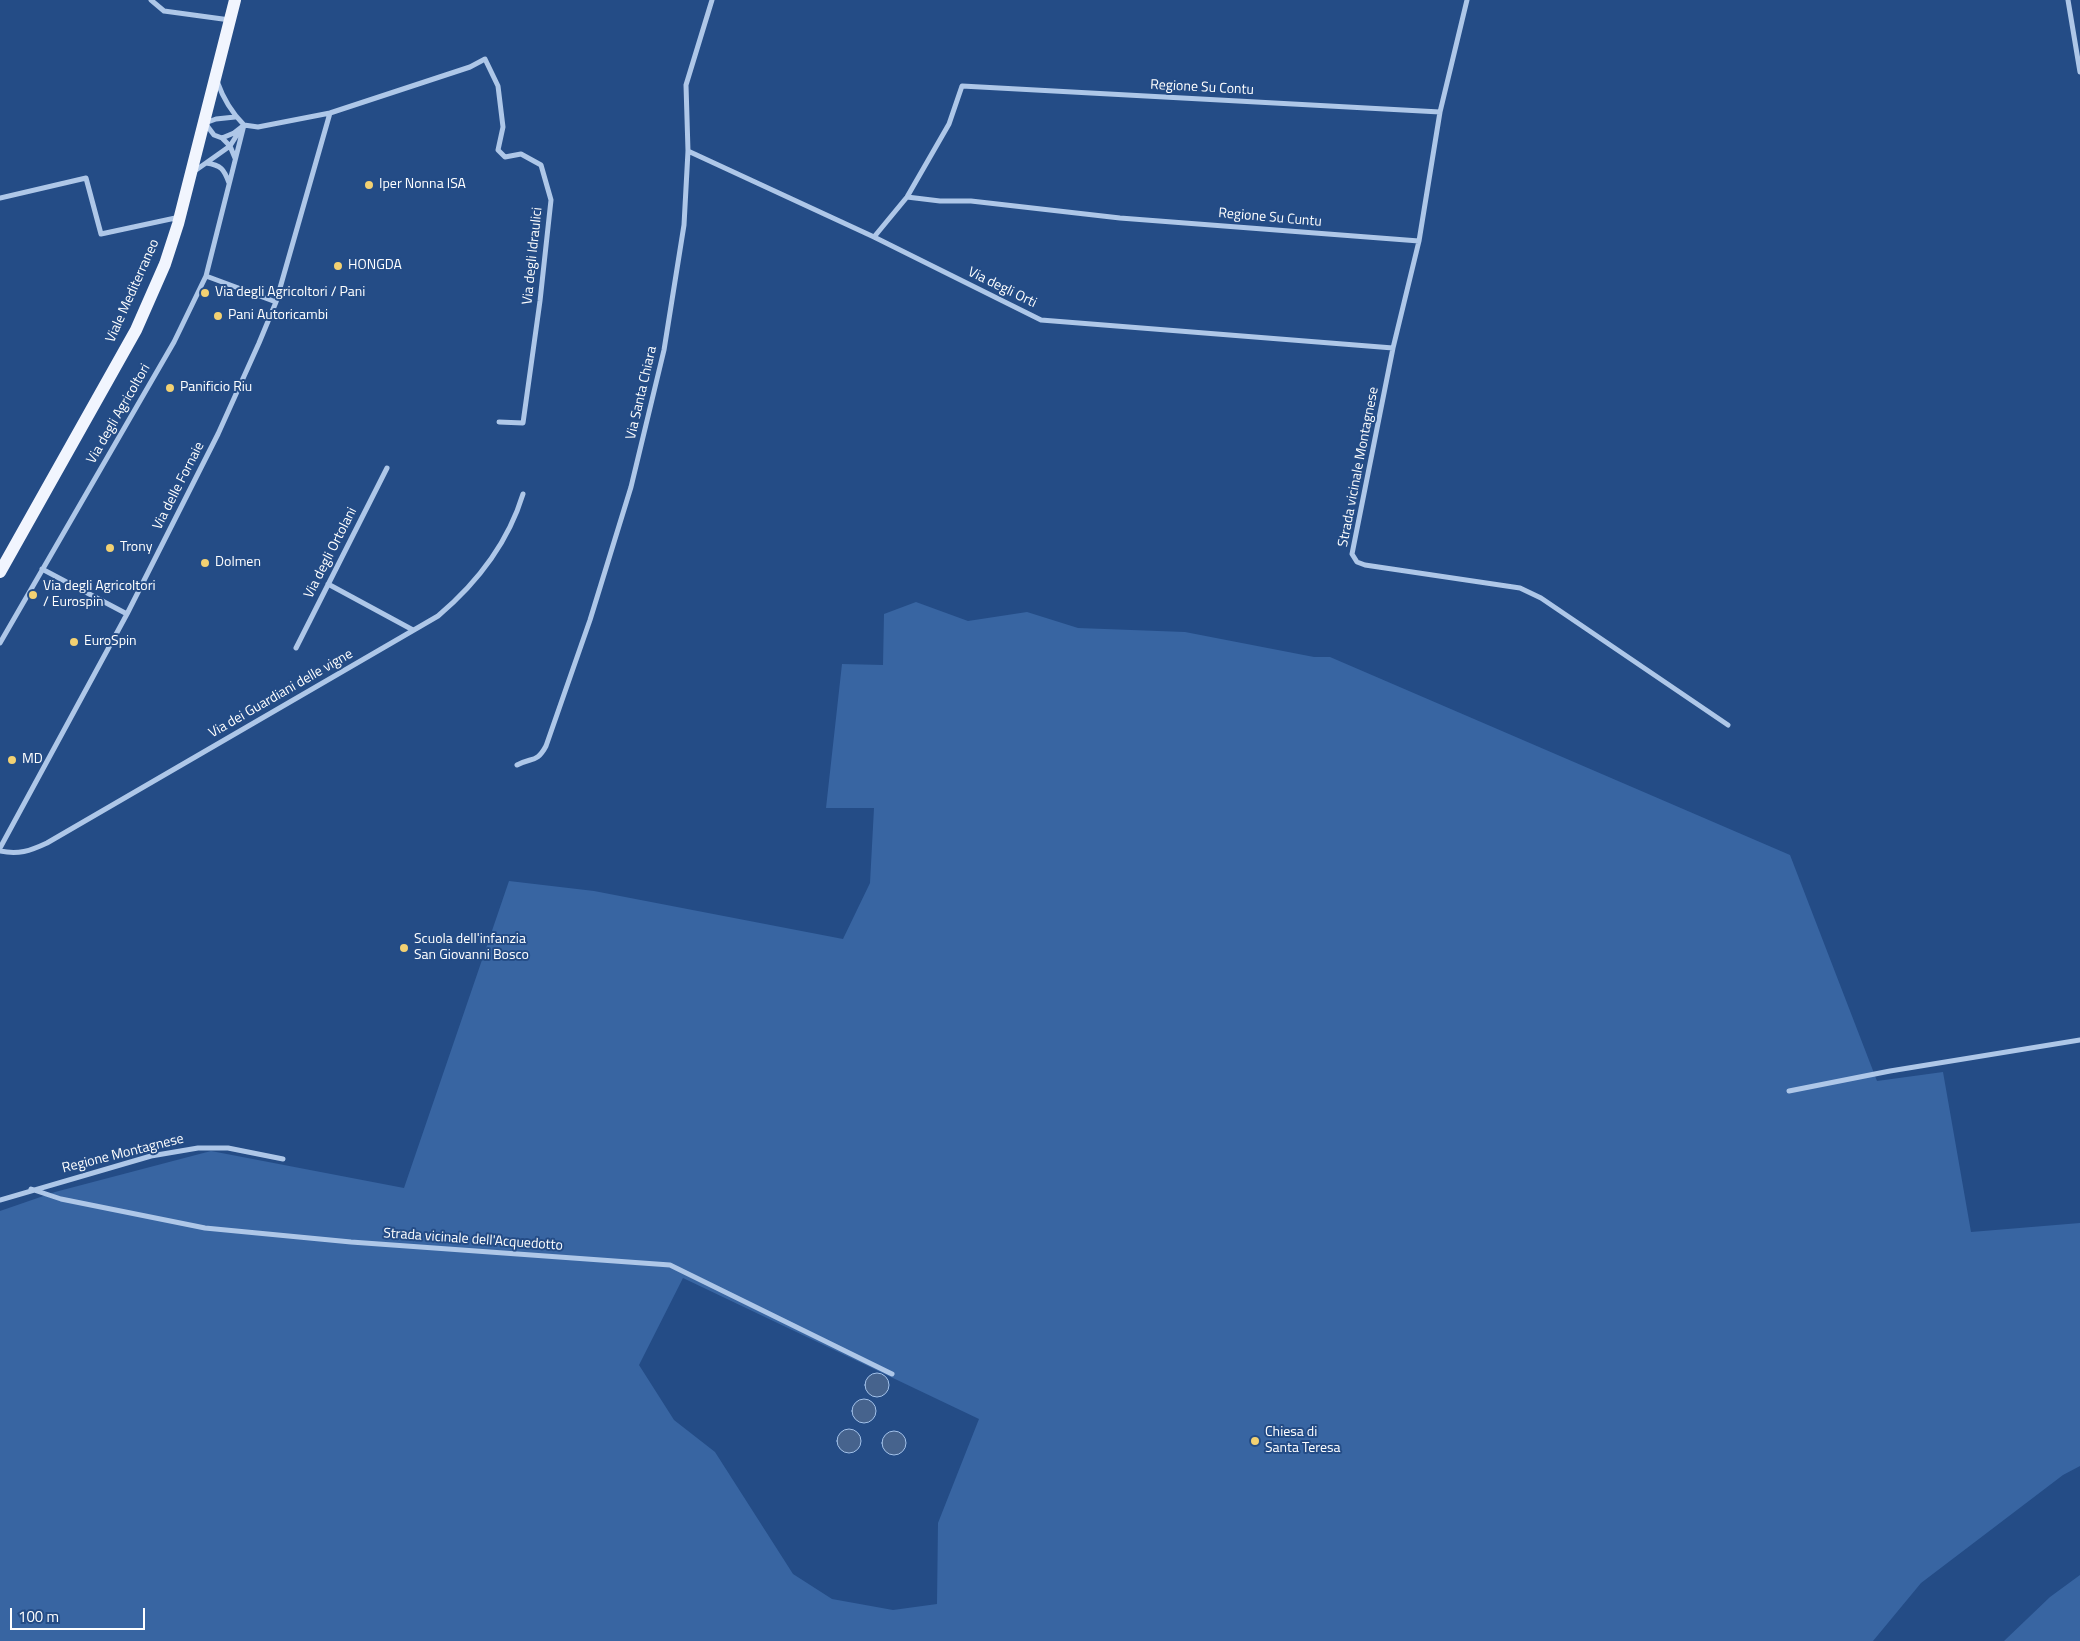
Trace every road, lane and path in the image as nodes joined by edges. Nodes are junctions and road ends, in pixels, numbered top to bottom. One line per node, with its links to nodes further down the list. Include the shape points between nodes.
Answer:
1 (151, 0): 6 (street, via 164,12)
2 (235, 0): 6 (main road, Viale Mediterraneo)
3 (712, 0): 16 (street, Via Santa Chiara, via 686,85)
4 (1467, 0): 9 (street, Strada vicinale Montagnese)
5 (2068, 0): 7 (street)
6 (231, 20): 8 (main road, Viale Mediterraneo)
7 (2080, 72)
8 (216, 78): 11 (street); 12 (main road, Viale Mediterraneo)
9 (1440, 112): 21 (street, Regione Su Contu, via 962,86 949,124); 25 (street, Strada vicinale Montagnese)
10 (330, 113): 13 (street, Via degli Idraulici, via 258,127); 27 (street, Via delle Fornaie); 29 (street, Via degli Idraulici, via 470,67 485,58 498,86 504,127 498,150 504,158 521,154 541,165 550,200 524,423)
11 (235, 117): 12 (street); 13 (street)
12 (205, 123): 14 (street, via 214,135); 19 (main road, Viale Mediterraneo)
13 (244, 126): 14 (street, Via degli Idraulici); 15 (street); 17 (street, Via degli Agricoltori)
14 (222, 138): 15 (street)
15 (230, 146): 17 (street); 18 (street)
16 (688, 151): 24 (street, Via degli Orti); 40 (street, Via Santa Chiara, via 684,225 675,292 630,487 590,620 546,746 541,756)
17 (235, 159): 20 (street, Via degli Agricoltori)
18 (206, 163): 19 (street); 20 (street, via 224,170)
19 (191, 176): 23 (main road, Viale Mediterraneo)
20 (229, 183): 26 (street, Via degli Agricoltori)
21 (907, 197): 24 (street); 25 (street, Regione Su Cuntu, via 1120,218)
22 (0, 198): 23 (street, via 86,178 101,234)
23 (180, 217): 33 (main road, Viale Mediterraneo, via 165,264 136,330)
24 (874, 237): 28 (street, Via degli Orti, via 1041,320)
25 (1419, 241): 28 (street, Strada vicinale Montagnese)
26 (206, 276): 27 (street); 32 (street, Via degli Agricoltori, via 174,342)
27 (276, 302): 35 (street, Via delle Fornaie, via 218,434)
28 (1394, 348): 39 (street, Strada vicinale Montagnese, via 1352,554 1357,562 1520,588 1566,614)
29 (499, 422)
30 (387, 468): 34 (street, Via degli Ortolani)
31 (522, 494): 36 (street, Via dei Guardiani delle vigne, via 516,518 486,566 458,599)
32 (42, 569): 35 (street); 37 (street, Via degli Agricoltori)
33 (0, 572)
34 (328, 584): 36 (street); 38 (street, Via degli Ortolani)
35 (127, 614): 41 (street, Via delle Fornaie)
36 (414, 630): 41 (street, Via dei Guardiani delle vigne, via 47,843 13,854)
37 (0, 643)
38 (296, 648)
39 (1728, 725)
40 (517, 765)
41 (0, 849)
42 (2080, 1040): 43 (street)
43 (1788, 1090)
44 (283, 1159): 45 (street, Regione Montagnese, via 228,1148 198,1148 151,1156)
45 (31, 1189): 46 (street, Regione Montagnese); 47 (street, Strada vicinale dell'Acquedotto, via 61,1199 205,1228 670,1265)
46 (0, 1200)
47 (892, 1374)

